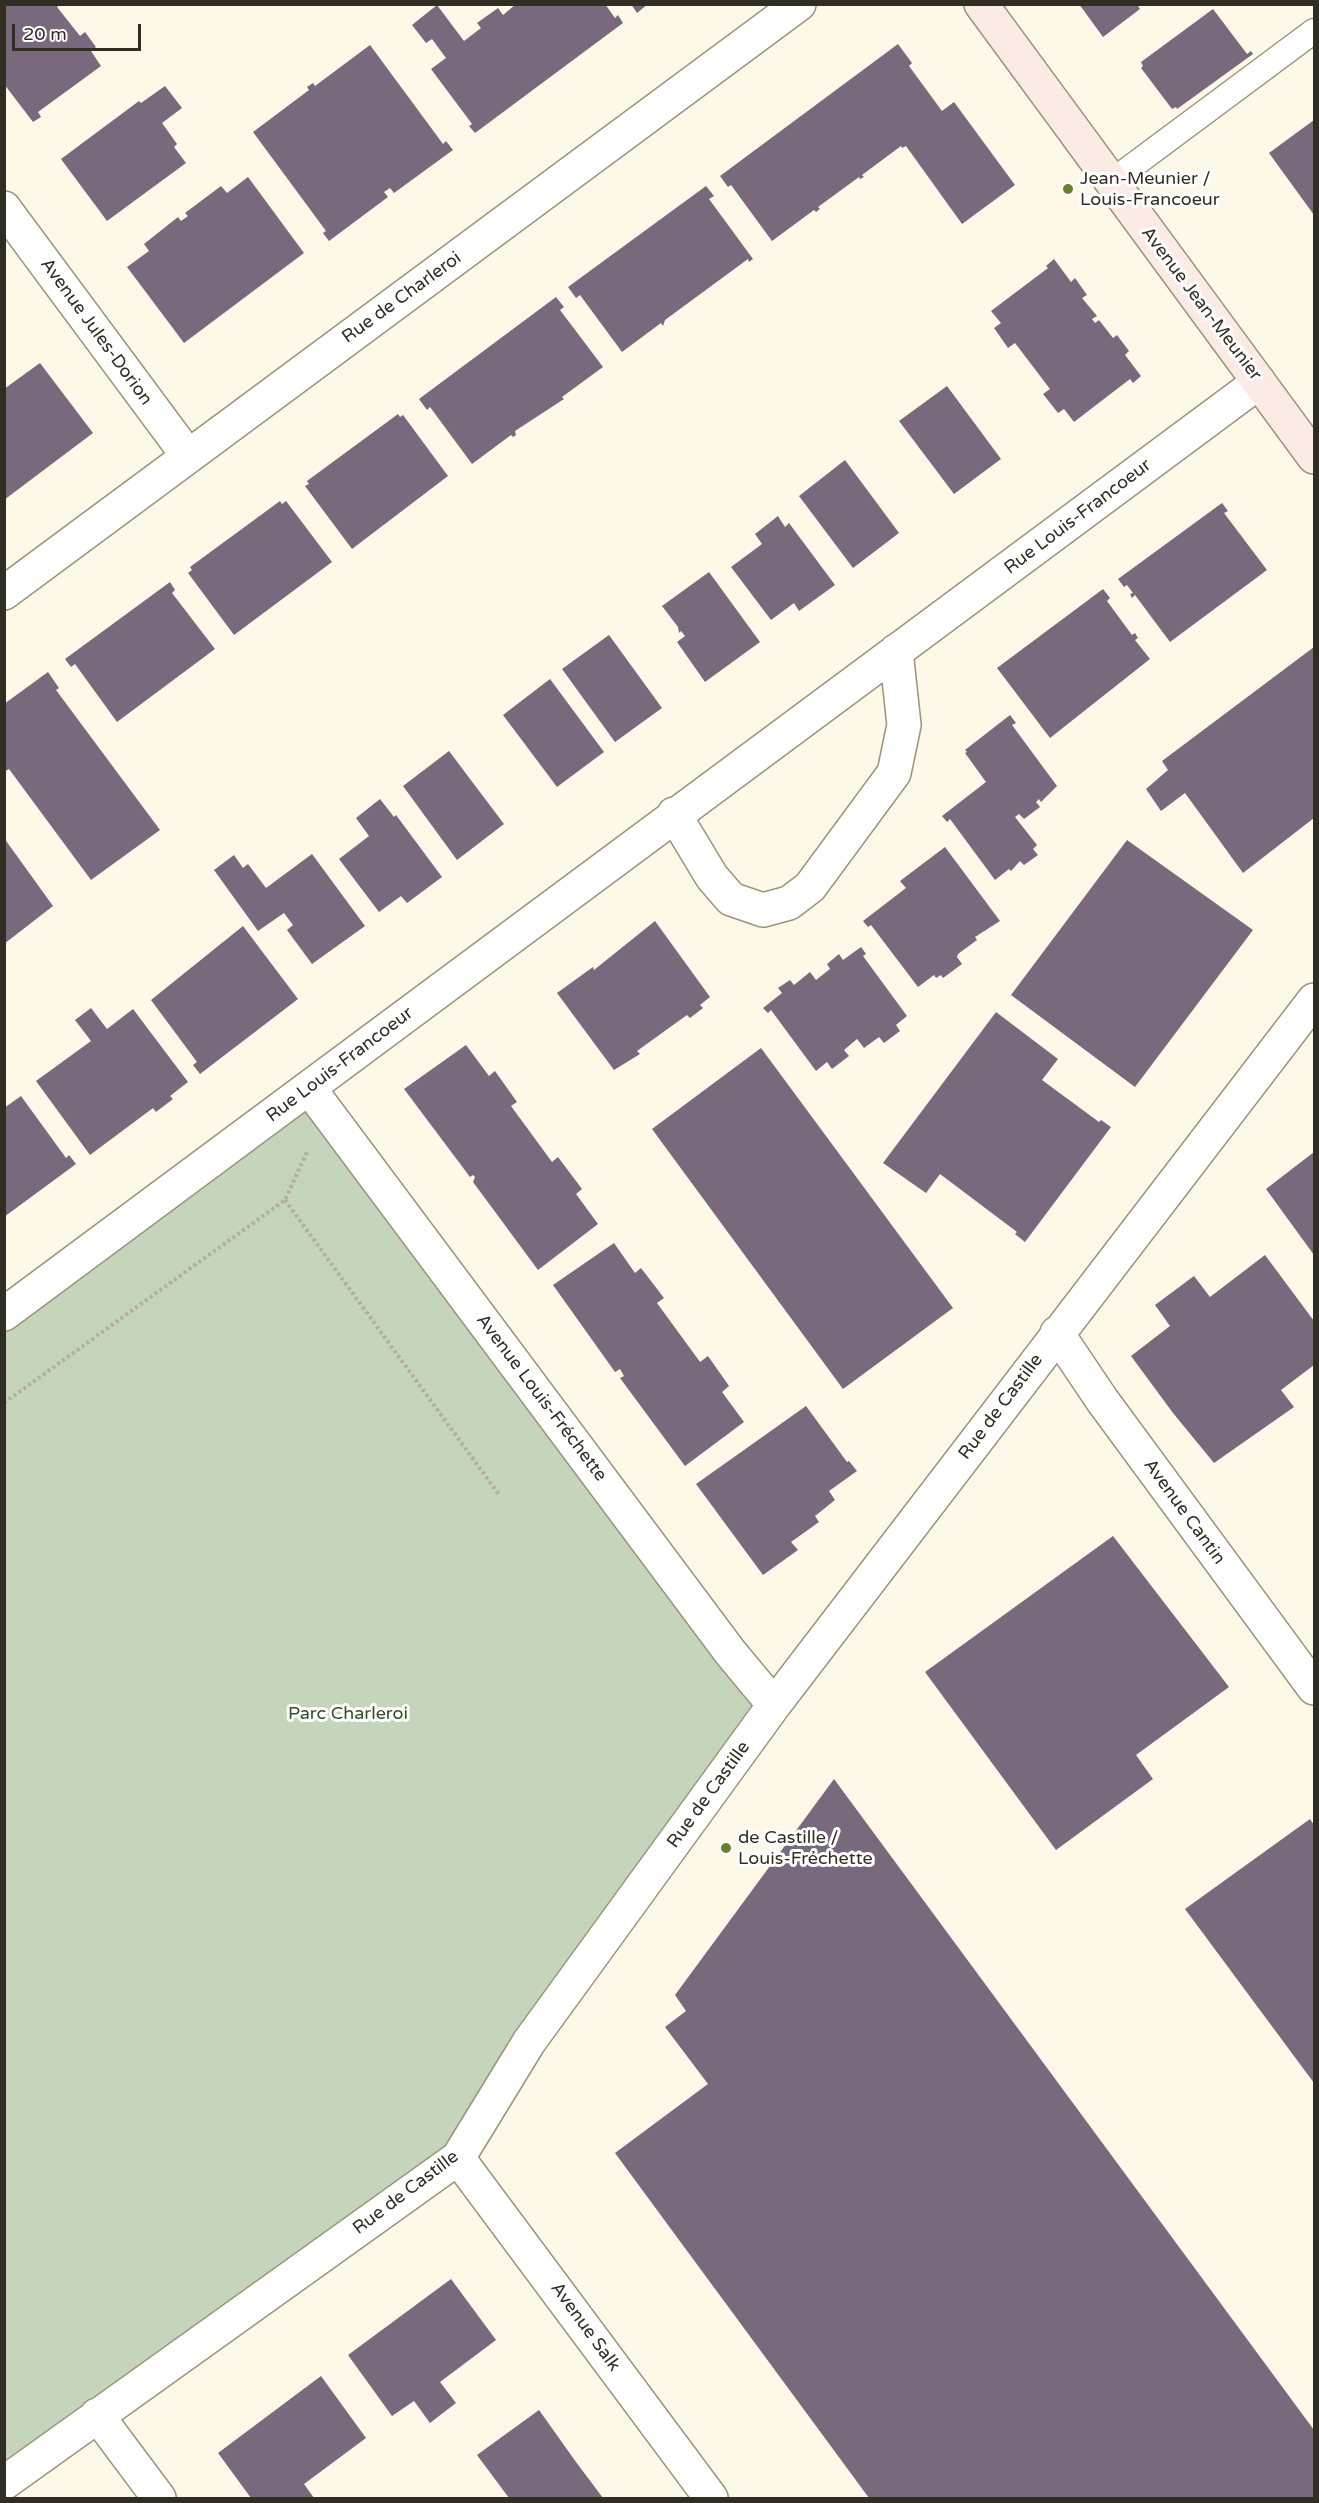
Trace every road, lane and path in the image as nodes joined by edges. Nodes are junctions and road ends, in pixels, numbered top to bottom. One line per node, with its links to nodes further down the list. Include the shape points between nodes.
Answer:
1 (800, 4): 7 (street, Rue de Charleroi)
2 (981, 4): 4 (street, Avenue Jean-Meunier)
3 (1314, 31): 4 (lane)
4 (1111, 182): 6 (street, Avenue Jean-Meunier)
5 (4, 208): 7 (street, Avenue Jules-Dorion)
6 (1259, 382): 8 (street, Avenue Jean-Meunier); 10 (street, Rue Louis-Francoeur)
7 (188, 456): 9 (street, Rue de Charleroi)
8 (1314, 457)
9 (4, 593)
10 (896, 651): 11 (street, Rue Louis-Francoeur); 11 (street, via 904,725 894,773 810,887 789,903 763,910 731,899 712,877)
11 (674, 814): 13 (street, Rue Louis-Francoeur)
12 (1314, 1000): 16 (street, Rue de Castille)
13 (318, 1099): 14 (path); 15 (street, Rue Louis-Francoeur); 20 (street, Avenue Louis-Fréchette, via 730,1652)
14 (285, 1200): 17 (path); 18 (path)
15 (4, 1314)
16 (1057, 1334): 19 (street, Avenue Cantin); 20 (street, Rue de Castille)
17 (4, 1403)
18 (500, 1496)
19 (1314, 1688)
20 (774, 1705): 21 (street, Rue de Castille, via 529,2042)
21 (458, 2158): 22 (street, Rue de Castille); 25 (street, Avenue Salk)
22 (97, 2415): 23 (street, Rue de Castille); 24 (street)
23 (4, 2483)
24 (159, 2499)
25 (711, 2499)

